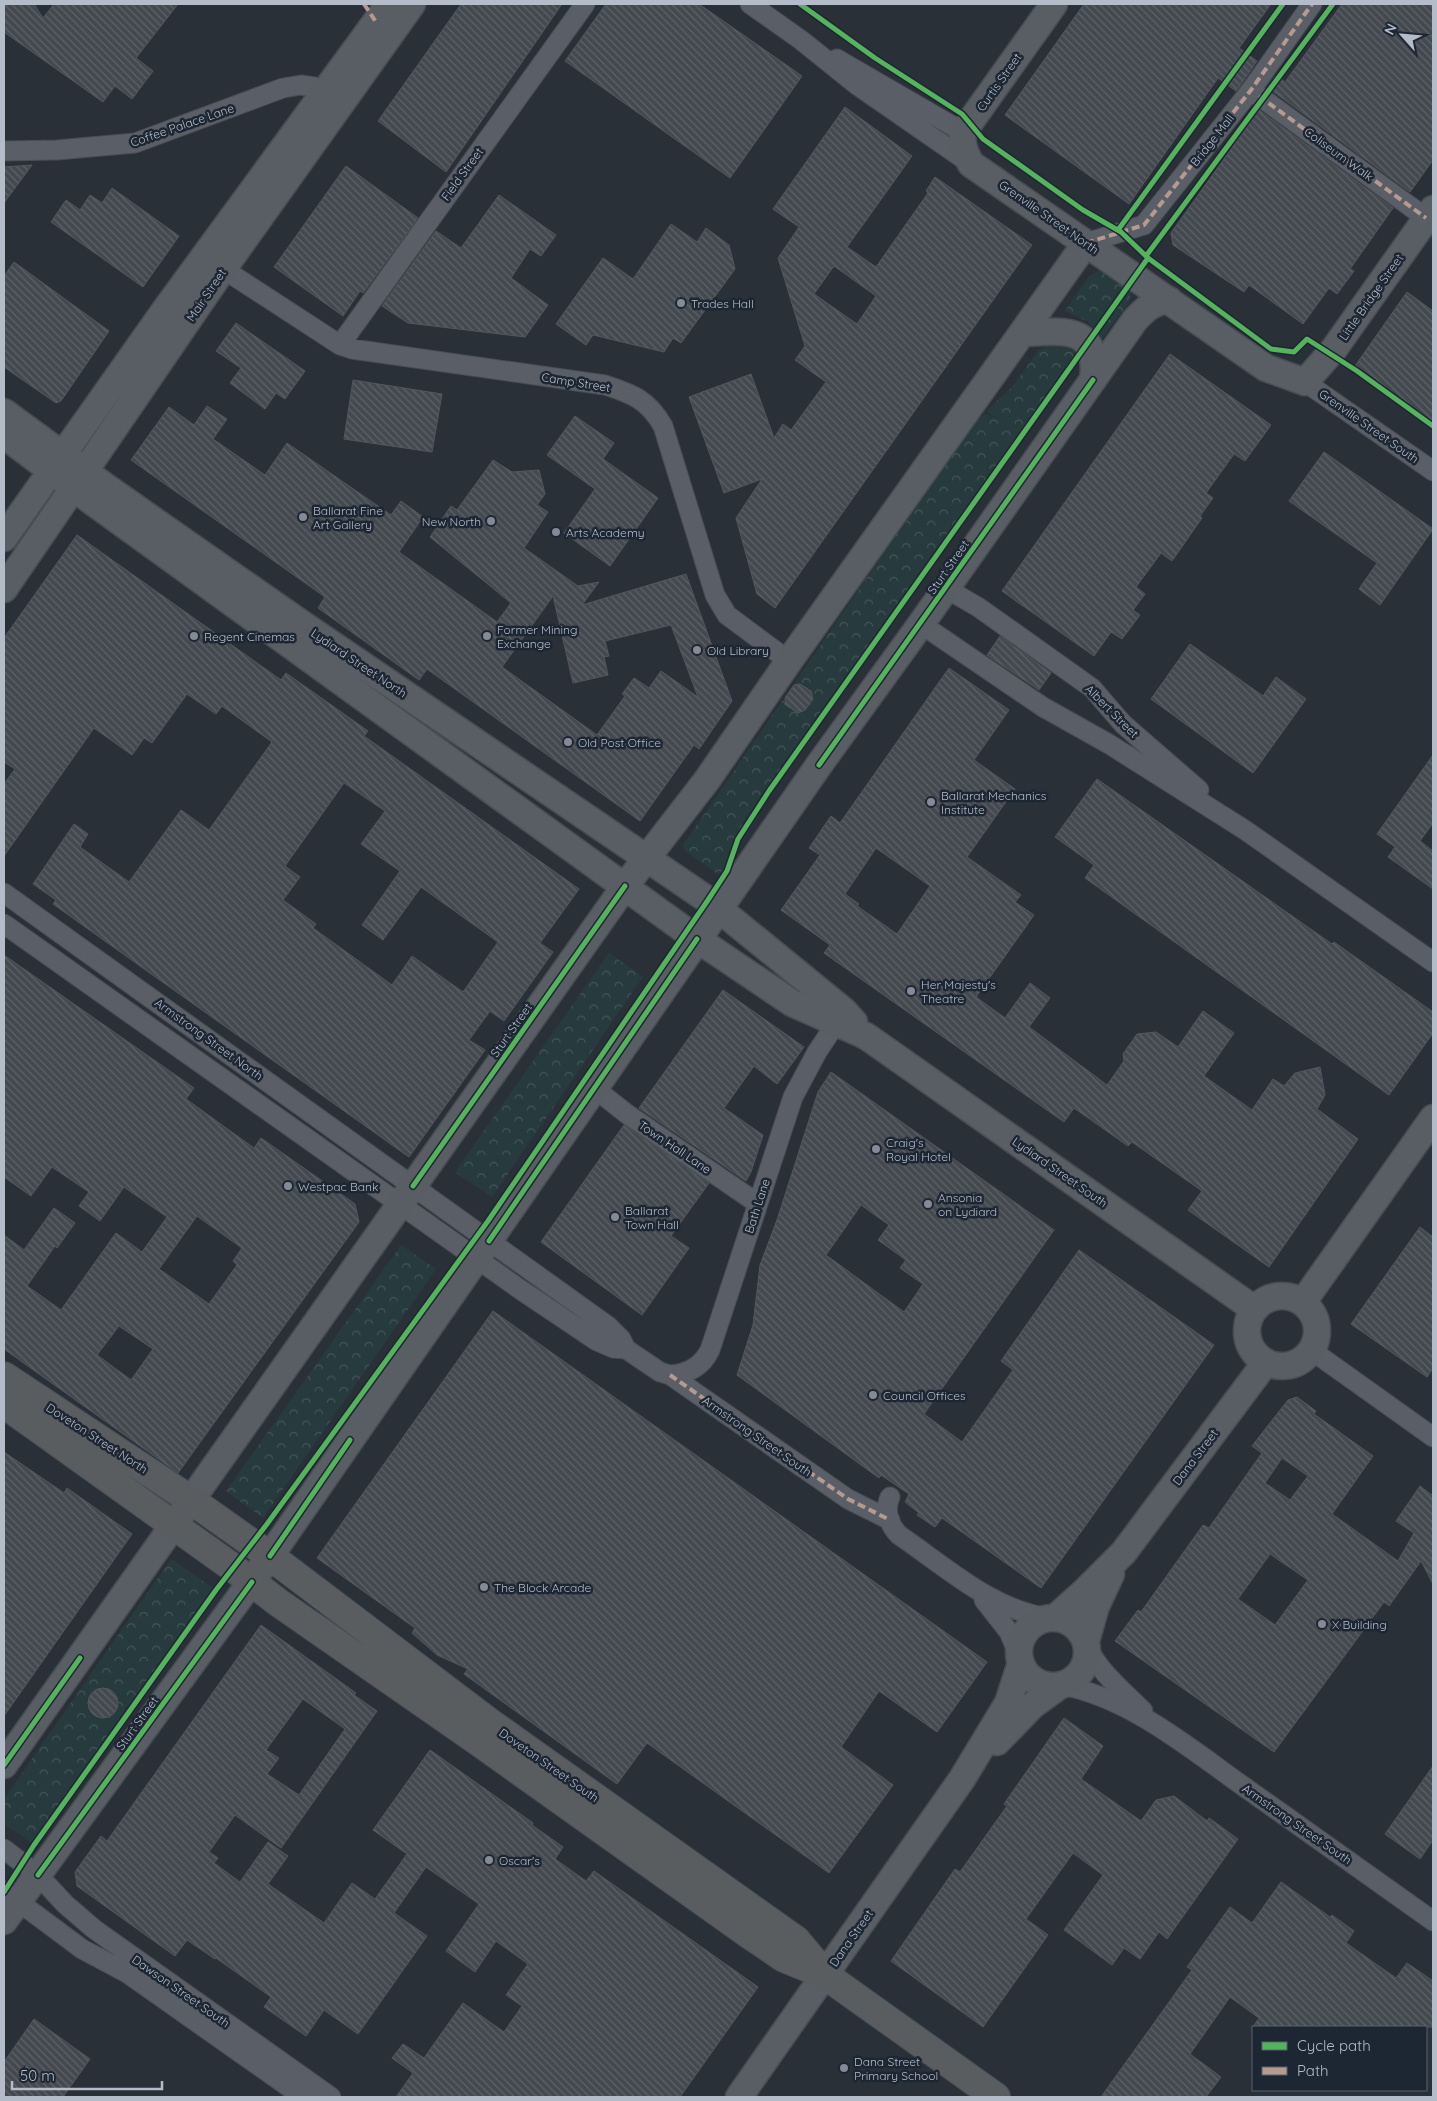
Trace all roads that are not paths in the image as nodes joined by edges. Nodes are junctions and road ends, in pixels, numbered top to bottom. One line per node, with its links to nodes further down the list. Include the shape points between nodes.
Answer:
1 (389, 4): 8 (street, Mair Street)
2 (412, 4): 15 (street, Mair Street)
3 (585, 4): 18 (street, Field Street)
4 (750, 4): 7 (street, Grenville Street North)
5 (1054, 4): 10 (street, Curtis Street)
6 (1312, 4): 9 (street, Bridge Mall)
7 (801, 40): 10 (street, Grenville Street North); 12 (street, Grenville Street North, via 857,85)
8 (327, 89): 11 (street, Coffee Palace Lane, via 301,85 283,88 135,143); 15 (street, Mair Street)
9 (1251, 90): 13 (street, Coliseum Walk); 14 (street, Bridge Mall, via 1144,225)
10 (964, 132): 12 (street, via 964,150)
11 (4, 151)
12 (972, 164): 14 (street, Grenville Street North)
13 (1430, 214): 20 (street, Little Bridge Street, via 1334,349)
14 (1086, 243): 16 (street, Grenville Street North); 17 (street, Sturt Street)
15 (214, 263): 18 (street, Camp Street); 23 (street, Mair Street); 25 (street, Mair Street)
16 (1169, 300): 19 (street, Sturt Street, via 1157,301 1146,308); 20 (street, Grenville Street North, via 1266,368)
17 (1022, 333): 19 (street, via 1064,332 1077,335 1092,352); 30 (street, Sturt Street)
18 (340, 345): 30 (street, Camp Street, via 605,386 625,391 646,404 662,426 715,595 728,614)
19 (1093, 380): 27 (street, Sturt Street)
20 (1305, 382): 24 (street, Grenville Street South)
21 (4, 412): 23 (street, Lydiard Street North)
22 (4, 435): 23 (street, Lydiard Street North)
23 (58, 463): 25 (street, Lydiard Street North); 26 (street, Mair Street)
24 (1433, 471)
25 (80, 480): 28 (street, Mair Street); 32 (street, Lydiard Street North); 33 (street, Lydiard Street North)
26 (4, 538)
27 (945, 588): 29 (street, Sturt Street); 31 (street, Albert Street, via 978,606 1092,688 1123,724)
28 (4, 590)
29 (921, 624): 31 (street, Albert Street, via 1043,707 1109,744); 35 (street, Sturt Street)
30 (789, 660): 32 (street, Sturt Street, via 707,780)
31 (1245, 830): 39 (street, Albert Street)
32 (647, 857): 33 (street, Sturt Street); 35 (street, Lydiard Street North)
33 (625, 886): 37 (street, Lydiard Street North); 44 (street, Sturt Street)
34 (4, 893): 38 (street, Armstrong Street North)
35 (719, 909): 37 (street, Sturt Street); 41 (street, Lydiard Street South)
36 (4, 924): 40 (street, Armstrong Street North)
37 (697, 939): 41 (street, Lydiard Street South, via 784,998); 42 (street, Sturt Street)
38 (83, 950): 40 (street); 44 (street, Armstrong Street North)
39 (1433, 962)
40 (68, 970): 44 (street, Armstrong Street North)
41 (840, 1017): 45 (street, Bath Lane, via 798,1086); 48 (street, Lydiard Street South)
42 (594, 1088): 45 (street, Town Hall Lane); 46 (street, Sturt Street)
43 (1433, 1118): 47 (street)
44 (407, 1195): 46 (street, Armstrong Street South); 56 (street, Sturt Street)
45 (757, 1203): 51 (street, Bath Lane, via 705,1360 684,1373)
46 (483, 1250): 51 (street, Armstrong Street South, via 608,1326 626,1349 660,1372); 60 (street, Sturt Street)
47 (1303, 1302): 48 (street, via 1290,1296 1277,1296 1264,1300); 49 (street, via 1317,1324)
48 (1254, 1309): 50 (street, via 1248,1323 1247,1338 1254,1352)
49 (1311, 1350): 50 (street, via 1291,1365 1278,1366); 54 (street)
50 (1266, 1362): 59 (street, Dana Street)
51 (670, 1375): 58 (street, Armstrong Street South)
52 (4, 1376): 56 (highway, Doveton Street North)
53 (4, 1404): 57 (highway, Doveton Street North)
54 (1433, 1437)
55 (890, 1498): 58 (street, via 887,1508)
56 (191, 1500): 57 (street, Sturt Street); 60 (highway, Doveton Street North)
57 (173, 1526): 61 (highway, Doveton Street North); 68 (street, Sturt Street)
58 (895, 1528): 62 (street, Armstrong Street South)
59 (1124, 1552): 63 (street, Dana Street); 64 (street, Dana Street, via 1100,1596)
60 (270, 1556): 61 (street, Sturt Street); 74 (highway, Doveton Street South, via 489,1722 796,1940)
61 (252, 1582): 71 (street, Sturt Street); 74 (highway, Doveton Street South, via 750,1935 784,1958)
62 (968, 1583): 63 (street, Armstrong Street South, via 1007,1607); 65 (street, Armstrong Street South, via 1010,1632)
63 (1052, 1618): 64 (street, via 1074,1624); 65 (street, via 1036,1622 1026,1632 1020,1644)
64 (1087, 1644): 66 (street, via 1088,1656 1082,1671 1072,1681); 67 (street, Armstrong Street South, via 1104,1672)
65 (1020, 1661): 66 (street, via 1035,1682); 69 (street, Dana Street, via 1008,1703)
66 (1060, 1686): 67 (street, Armstrong Street South, via 1076,1688 1116,1704); 69 (street, Dana Street, via 1033,1704)
67 (1160, 1728): 73 (street, Armstrong Street South)
68 (4, 1765)
69 (962, 1778): 74 (street, Dana Street)
70 (4, 1849): 71 (street, Dawson Street South)
71 (38, 1875): 72 (street, Sturt Street); 76 (street, Dawson Street South, via 94,1929)
72 (9, 1905): 75 (street, Dawson Street South, via 127,1973)
73 (1433, 1921)
74 (825, 1976): 77 (street, Dana Street); 78 (highway, Doveton Street South)
75 (303, 2097)
76 (331, 2097)
77 (738, 2097)
78 (996, 2097)

